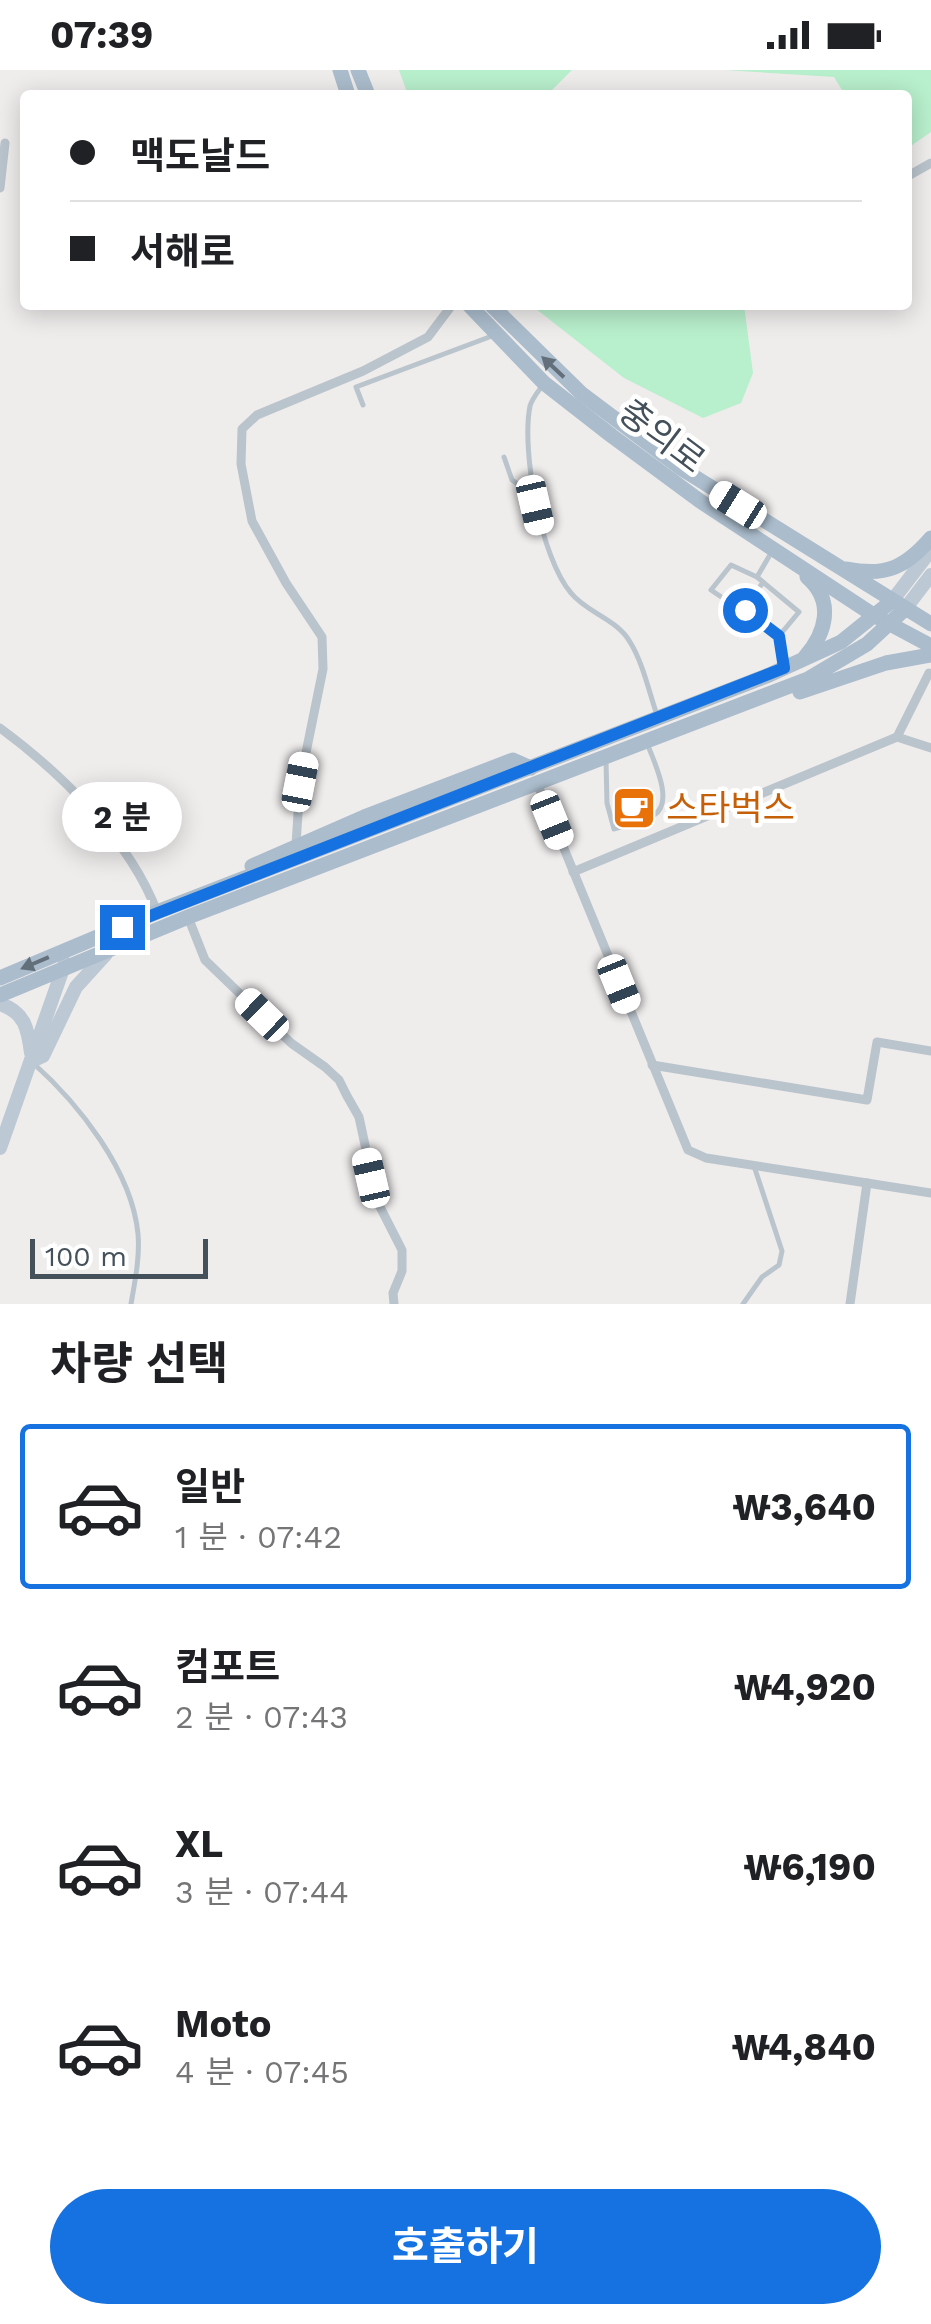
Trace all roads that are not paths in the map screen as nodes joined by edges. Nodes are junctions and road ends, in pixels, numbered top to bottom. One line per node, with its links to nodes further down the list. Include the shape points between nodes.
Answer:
1 (5, 143): 2 (street)
2 (3, 156): 3 (street)
3 (0, 188)
4 (448, 310): 39 (street, via 428,337 257,415 242,430 252,521 322,636 323,670 300,782)
5 (473, 310): 7 (main road, 충의로)
6 (497, 310): 13 (main road, 충의로, one-way to 6, via 635,436)
7 (495, 335): 8 (main road, 충의로); 9 (lane, via 356,387)
8 (544, 383): 11 (lane, via 530,409); 15 (main road, 충의로, via 700,502)
9 (363, 405)
10 (504, 457): 11 (lane, via 512,480)
11 (535, 505): 32 (lane, via 558,576 631,644)
12 (931, 538): 16 (main road, via 894,569 856,570)
13 (796, 539): 15 (main road, via 797,552); 16 (main road, 충의로)
14 (931, 550): 19 (main road)
15 (780, 553): 18 (lane); 21 (main road, 충의로); 26 (main road, via 818,588 826,608 822,631)
16 (830, 562): 19 (main road, 충의로)
17 (931, 575): 19 (main road)
18 (760, 579): 20 (lane); 20 (lane, via 731,565 712,590); 23 (lane, via 800,612)
19 (898, 605): 21 (main road); 22 (main road, 충의로)
20 (745, 610): 23 (lane)
21 (882, 620): 24 (main road, 충의로); 26 (main road); 30 (main road, via 868,644)
22 (931, 624)
23 (779, 636): 28 (lane)
24 (931, 646)
25 (931, 656): 27 (main road)
26 (802, 660): 28 (main road); 30 (main road, via 813,668)
27 (898, 660): 29 (street); 31 (main road, via 751,709)
28 (784, 668): 32 (main road)
29 (930, 674): 34 (street)
30 (808, 679): 31 (main road)
31 (746, 704): 35 (main road)
32 (658, 718): 38 (main road)
33 (0, 728): 41 (street, via 70,784 146,883)
34 (897, 737): 36 (street); 40 (street)
35 (647, 742): 37 (main road); 37 (lane, via 662,792 654,816 614,829)
36 (931, 748)
37 (606, 758): 38 (main road)
38 (534, 775): 39 (main road, via 513,760); 40 (street); 41 (main road); 42 (main road)
39 (296, 845): 41 (main road)
40 (573, 872): 51 (street)
41 (158, 912): 43 (main road)
42 (188, 917): 44 (main road); 57 (street, via 206,960 338,1080 353,1106 377,1200 402,1250)
43 (70, 948): 45 (main road); 46 (main road, one-way to 46)
44 (113, 948): 45 (main road); 50 (main road, via 84,974 43,1056)
45 (63, 969): 47 (main road); 50 (main road)
46 (0, 978)
47 (0, 995)
48 (0, 1004): 50 (main road, via 25,1022)
49 (931, 1051): 51 (street, via 877,1042 867,1100)
50 (31, 1061): 52 (main road); 56 (lane, via 82,1115 123,1180 138,1234)
51 (652, 1065): 53 (street, via 688,1150)
52 (0, 1148)
53 (754, 1166): 54 (street); 58 (lane, via 782,1251 779,1265)
54 (867, 1184): 55 (street); 59 (street)
55 (931, 1192)
56 (131, 1304)
57 (394, 1304)
58 (744, 1304)
59 (850, 1304)

